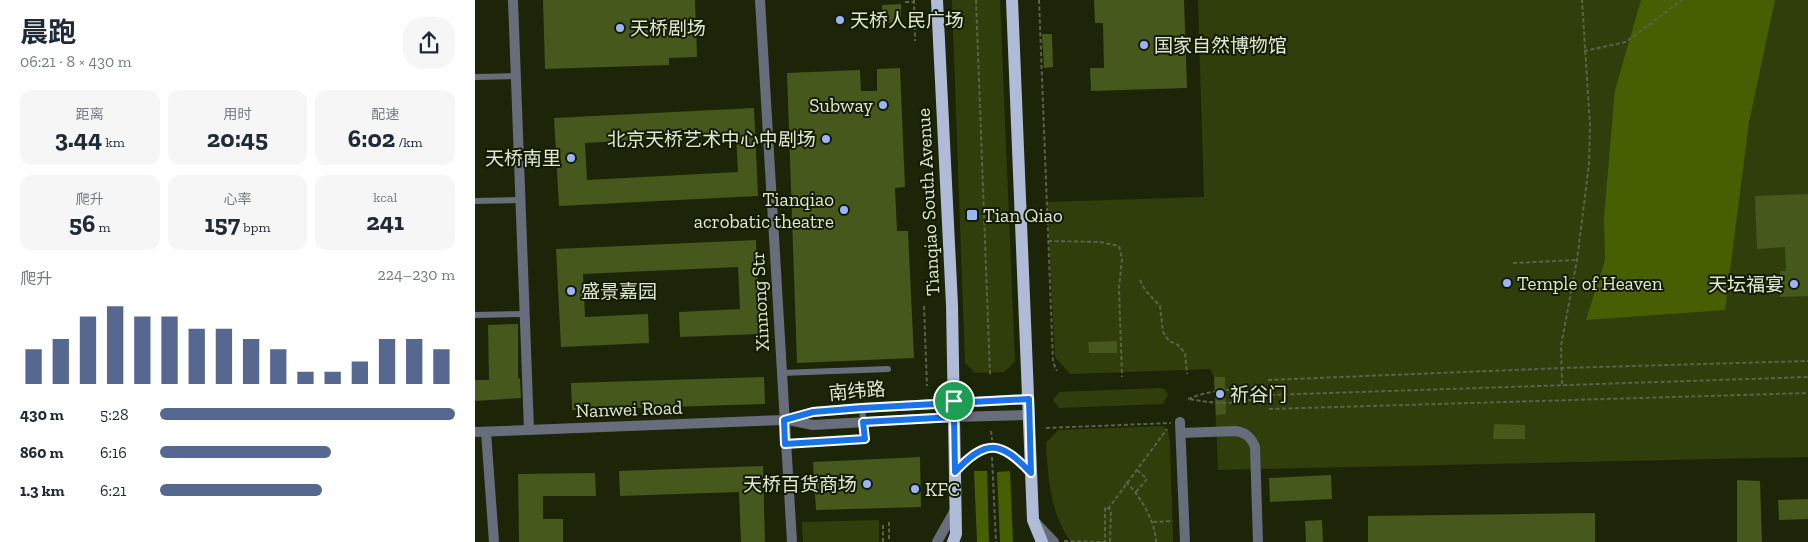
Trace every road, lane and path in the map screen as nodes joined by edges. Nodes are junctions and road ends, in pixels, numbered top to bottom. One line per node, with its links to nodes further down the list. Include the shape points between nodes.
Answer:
1 (513, 0): 13 (street)
2 (760, 0): 28 (street, Xinnong Str)
3 (937, 0): 39 (main road, Tianqiao South Avenue)
4 (976, 0): 30 (path)
5 (1012, 0): 38 (main road)
6 (1039, 0): 17 (path)
7 (1582, 0): 12 (path)
8 (1682, 0): 12 (path, via 1626,42)
9 (914, 1): 10 (path); 11 (path)
10 (905, 2)
11 (915, 41)
12 (1584, 51): 18 (path, via 1590,126 1589,164)
13 (515, 76): 14 (lane); 15 (street)
14 (475, 77)
15 (520, 200): 16 (lane); 22 (street)
16 (475, 201)
17 (1047, 241): 27 (path, via 1053,362); 31 (path, via 1100,242 1119,246 1122,259 1119,288)
18 (1577, 260): 19 (path); 25 (path, via 1561,346)
19 (1513, 263)
20 (1140, 280): 29 (path, via 1160,306 1166,337 1185,353)
21 (924, 306): 35 (path)
22 (525, 314): 23 (lane); 49 (street)
23 (475, 315)
24 (1808, 361): 25 (path)
25 (1562, 368): 33 (path); 34 (path)
26 (889, 369): 28 (lane)
27 (1057, 371)
28 (781, 373): 44 (street, Xinnong Str)
29 (1187, 374)
30 (990, 375)
31 (1121, 377)
32 (1808, 377): 34 (path)
33 (1268, 380)
34 (1562, 384): 37 (path)
35 (927, 386)
36 (1808, 393): 41 (path)
37 (1269, 395): 37 (path, via 1248,389 1210,390 1189,399 1211,404 1249,402)
38 (1029, 399): 39 (street, 南纬路); 42 (main road)
39 (954, 401): 40 (street, 南纬路); 43 (main road, Tianqiao South Avenue)
40 (862, 408): 44 (street, 南纬路, via 813,412); 45 (lane)
41 (1269, 409)
42 (1029, 415): 43 (street, 南纬路); 57 (main road)
43 (954, 417): 45 (street, 南纬路); 56 (main road, Tianqiao South Avenue)
44 (784, 420): 45 (street, 南纬路, via 813,425); 49 (street, Nanwei Road); 53 (street, Xinnong Str)
45 (863, 422): 53 (lane, via 865,439)
46 (1180, 422): 47 (path); 52 (street)
47 (1046, 428)
48 (1167, 429): 55 (path)
49 (529, 430): 51 (street, Nanwei Road)
50 (991, 431): 54 (path)
51 (480, 432): 67 (street)
52 (1181, 433): 76 (street); 77 (street, via 1236,431 1251,439 1255,447)
53 (785, 444): 68 (street, Xinnong Str)
54 (992, 446): 56 (lane, via 977,452); 57 (lane, via 1006,450); 72 (path)
55 (1136, 470): 58 (path); 59 (path, via 1147,478)
56 (955, 472): 61 (main road, Tianqiao South Avenue)
57 (1031, 473): 73 (main road, via 1033,520)
58 (1126, 482): 59 (path); 60 (path)
59 (1136, 492): 64 (path)
60 (1108, 509): 73 (path, via 1105,507 1105,542); 74 (path, via 1111,510)
61 (955, 510): 70 (street); 71 (main road, Tianqiao South Avenue)
62 (1175, 521): 64 (path)
63 (889, 522): 66 (path)
64 (1153, 522): 75 (path)
65 (883, 523): 69 (path)
66 (889, 539)
67 (494, 542)
68 (792, 542)
69 (883, 542)
70 (937, 542)
71 (953, 542)
72 (996, 542)
73 (1050, 542)
74 (1110, 542)
75 (1156, 542)
76 (1185, 542)
77 (1258, 542)

